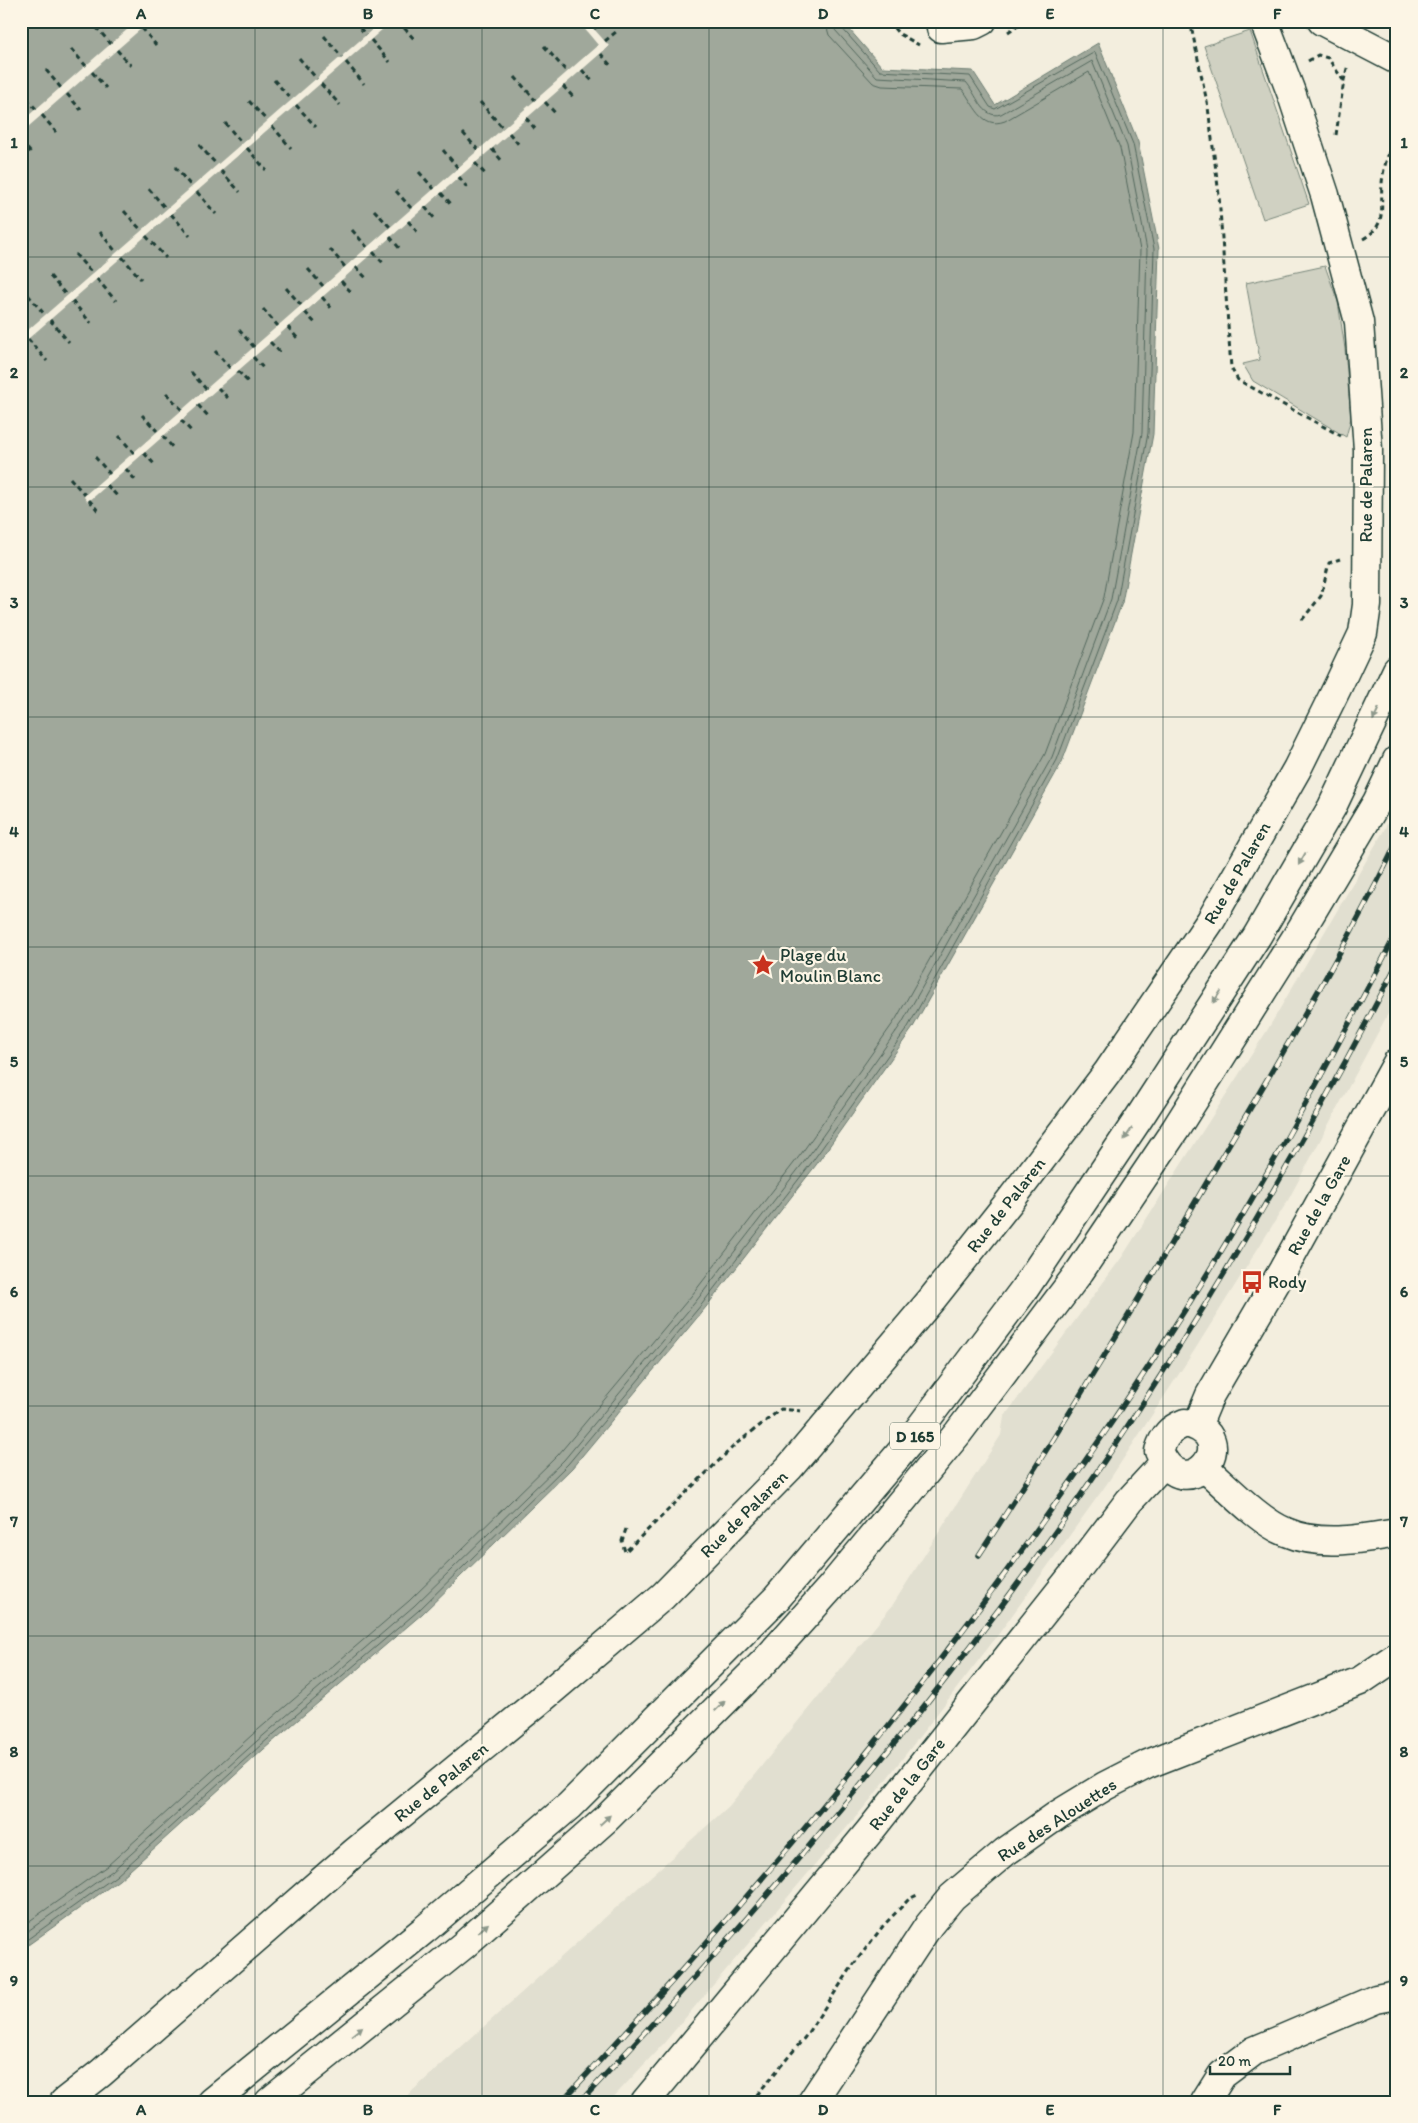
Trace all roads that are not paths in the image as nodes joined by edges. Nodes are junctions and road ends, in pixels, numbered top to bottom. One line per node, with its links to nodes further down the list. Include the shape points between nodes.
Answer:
1 (958, 21): 2 (main road, via 941,28 974,26)
2 (982, 21)
3 (1264, 21): 17 (main road, Rue de Palaren, via 1325,195 1359,322 1368,450 1367,605 1363,633 1297,769 1211,920 1106,1073 985,1232 789,1468 663,1596 355,1852)
4 (1322, 21): 5 (main road)
5 (1397, 60)
6 (1397, 670): 16 (main road, D 165, one-way to 16, via 1332,806 1257,936 1023,1291 907,1445 776,1599 569,1806)
7 (1397, 760): 15 (main road, D 165, one-way to 7, via 465,1944 606,1820 765,1661 958,1434 1080,1271 1175,1130 1378,802)
8 (1397, 1063): 9 (main road, Rue de la Gare, via 1210,1395)
9 (1197, 1426): 10 (main road, via 1185,1423 1171,1429 1159,1451); 11 (main road, via 1208,1434 1213,1444 1212,1457)
10 (1164, 1463): 11 (main road, via 1183,1474 1195,1474); 22 (main road, Rue de la Gare, via 1129,1501 869,1832)
11 (1205, 1468): 12 (main road, via 1266,1520 1286,1532 1330,1541)
12 (1397, 1533)
13 (1397, 1656): 23 (main road, Rue des Alouettes, via 1360,1681 1148,1764 1059,1814 1005,1852 952,1897 929,1925)
14 (1397, 1995): 24 (main road, via 1376,1998 1254,2051 1222,2075)
15 (319, 2061): 20 (main road, D 165); 21 (main road)
16 (262, 2062): 18 (main road); 19 (main road, D 165)
17 (64, 2102)
18 (199, 2102)
19 (212, 2102)
20 (269, 2102)
21 (284, 2102)
22 (644, 2102)
23 (812, 2102)
24 (1204, 2102)

